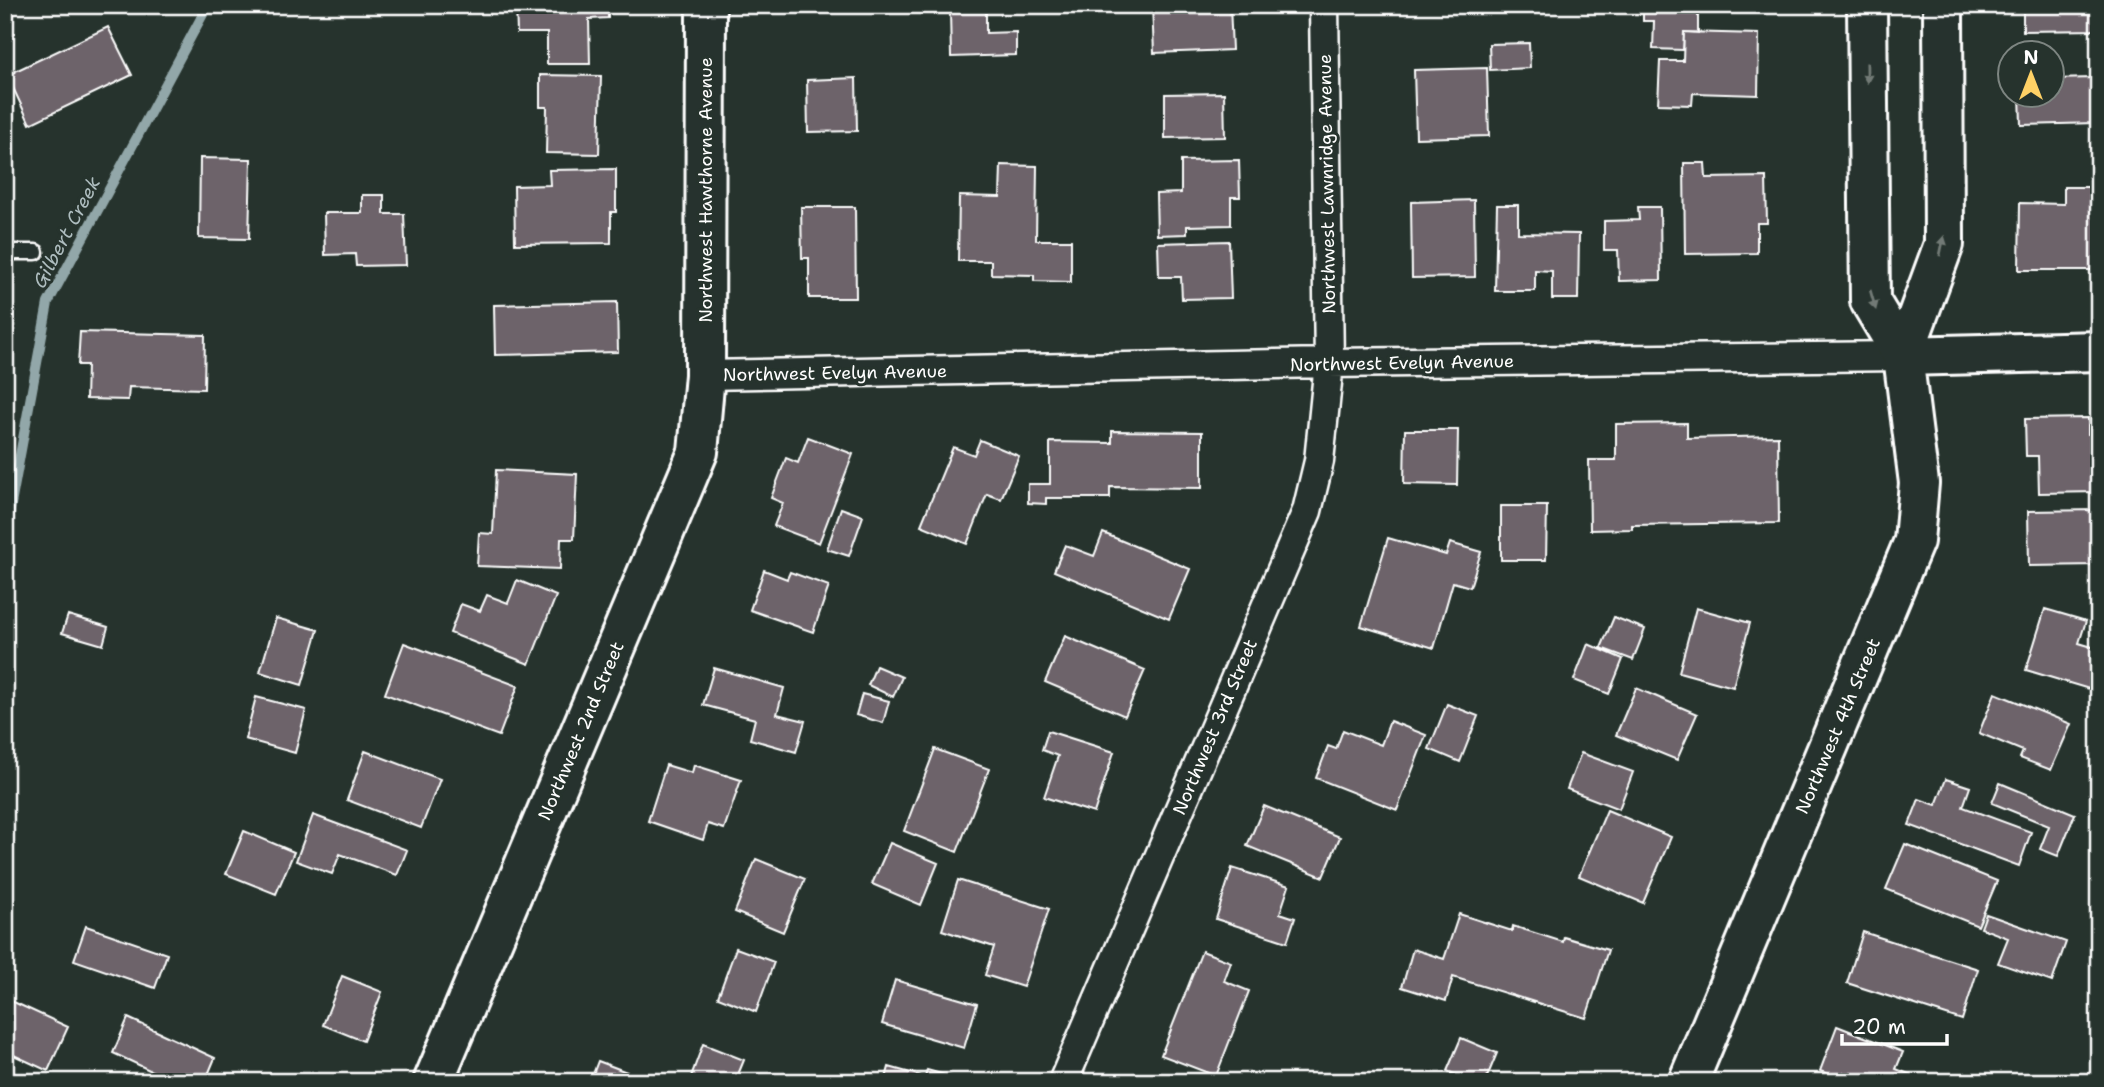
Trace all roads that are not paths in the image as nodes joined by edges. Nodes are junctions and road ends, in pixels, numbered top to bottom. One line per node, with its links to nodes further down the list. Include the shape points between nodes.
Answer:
1 (706, 5): 10 (street, Northwest Hawthorne Avenue)
2 (1324, 5): 9 (street, Northwest Lawnridge Avenue)
3 (1867, 5): 8 (street, one-way to 8, via 1870,301)
4 (1943, 5): 8 (street, one-way to 4, via 1944,244)
5 (5, 252): 6 (lane)
6 (36, 252)
7 (2099, 351): 8 (street, Northwest Evelyn Avenue)
8 (1903, 356): 9 (street, Northwest Evelyn Avenue); 13 (street, Northwest 4th Street, via 1919,483 1914,541)
9 (1329, 363): 10 (street, Northwest Evelyn Avenue); 12 (street, Northwest 3rd Street, via 1319,461 1307,511)
10 (705, 375): 11 (street, Northwest 2nd Street, via 698,452)
11 (433, 1082)
12 (1063, 1082)
13 (1688, 1082)

